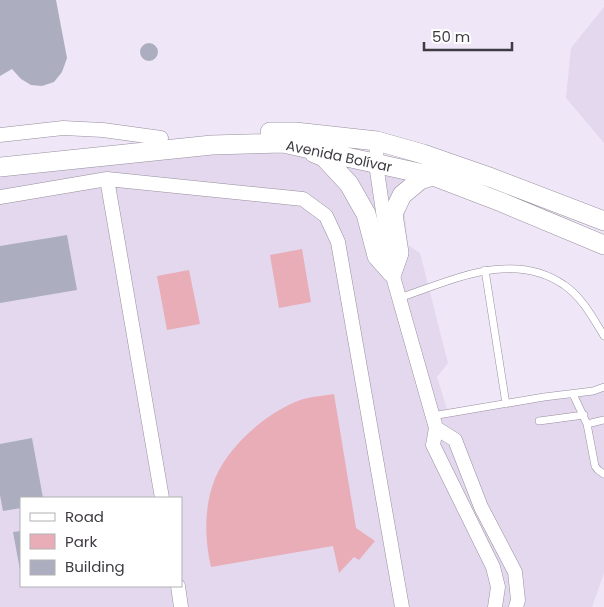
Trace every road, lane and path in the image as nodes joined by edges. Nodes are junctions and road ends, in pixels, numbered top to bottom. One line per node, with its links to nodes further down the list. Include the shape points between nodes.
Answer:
1 (0, 135): 2 (street, via 62,128)
2 (162, 138): 3 (street, Avenida Bolívar, via 226,131 295,132); 5 (street, Avenida Bolívar)
3 (377, 141): 6 (street); 11 (street, Avenida Bolívar, via 492,178)
4 (283, 143): 6 (street, Avenida Bolívar); 7 (street, Avenida Bolívar, via 212,144); 14 (street, via 324,157 349,184 366,214 377,256)
5 (0, 154)
6 (376, 164): 8 (street, Avenida Bolívar); 14 (street)
7 (0, 167)
8 (433, 176): 12 (street, Avenida Bolívar); 14 (street, via 420,180 402,195 393,214 399,253)
9 (107, 179): 10 (street); 26 (street); 29 (street, via 303,199 326,216 338,242)
10 (0, 197)
11 (604, 221)
12 (604, 246)
13 (486, 270): 15 (lane); 16 (lane, via 513,267 536,270 564,285 586,307); 19 (lane)
14 (392, 273): 15 (street)
15 (399, 298): 23 (street)
16 (604, 336)
17 (604, 387): 18 (lane)
18 (573, 394): 19 (lane); 20 (lane)
19 (506, 404): 23 (lane)
20 (584, 415): 22 (lane); 24 (lane)
21 (604, 420): 24 (lane)
22 (540, 421)
23 (434, 422): 30 (street, via 433,445 492,567 498,587); 31 (street, via 455,440 481,507 515,572)
24 (587, 424): 25 (lane, via 595,466)
25 (604, 474)
26 (162, 497)
27 (178, 587): 28 (street)
28 (181, 607)
29 (402, 607)
30 (495, 607)
31 (516, 607)

